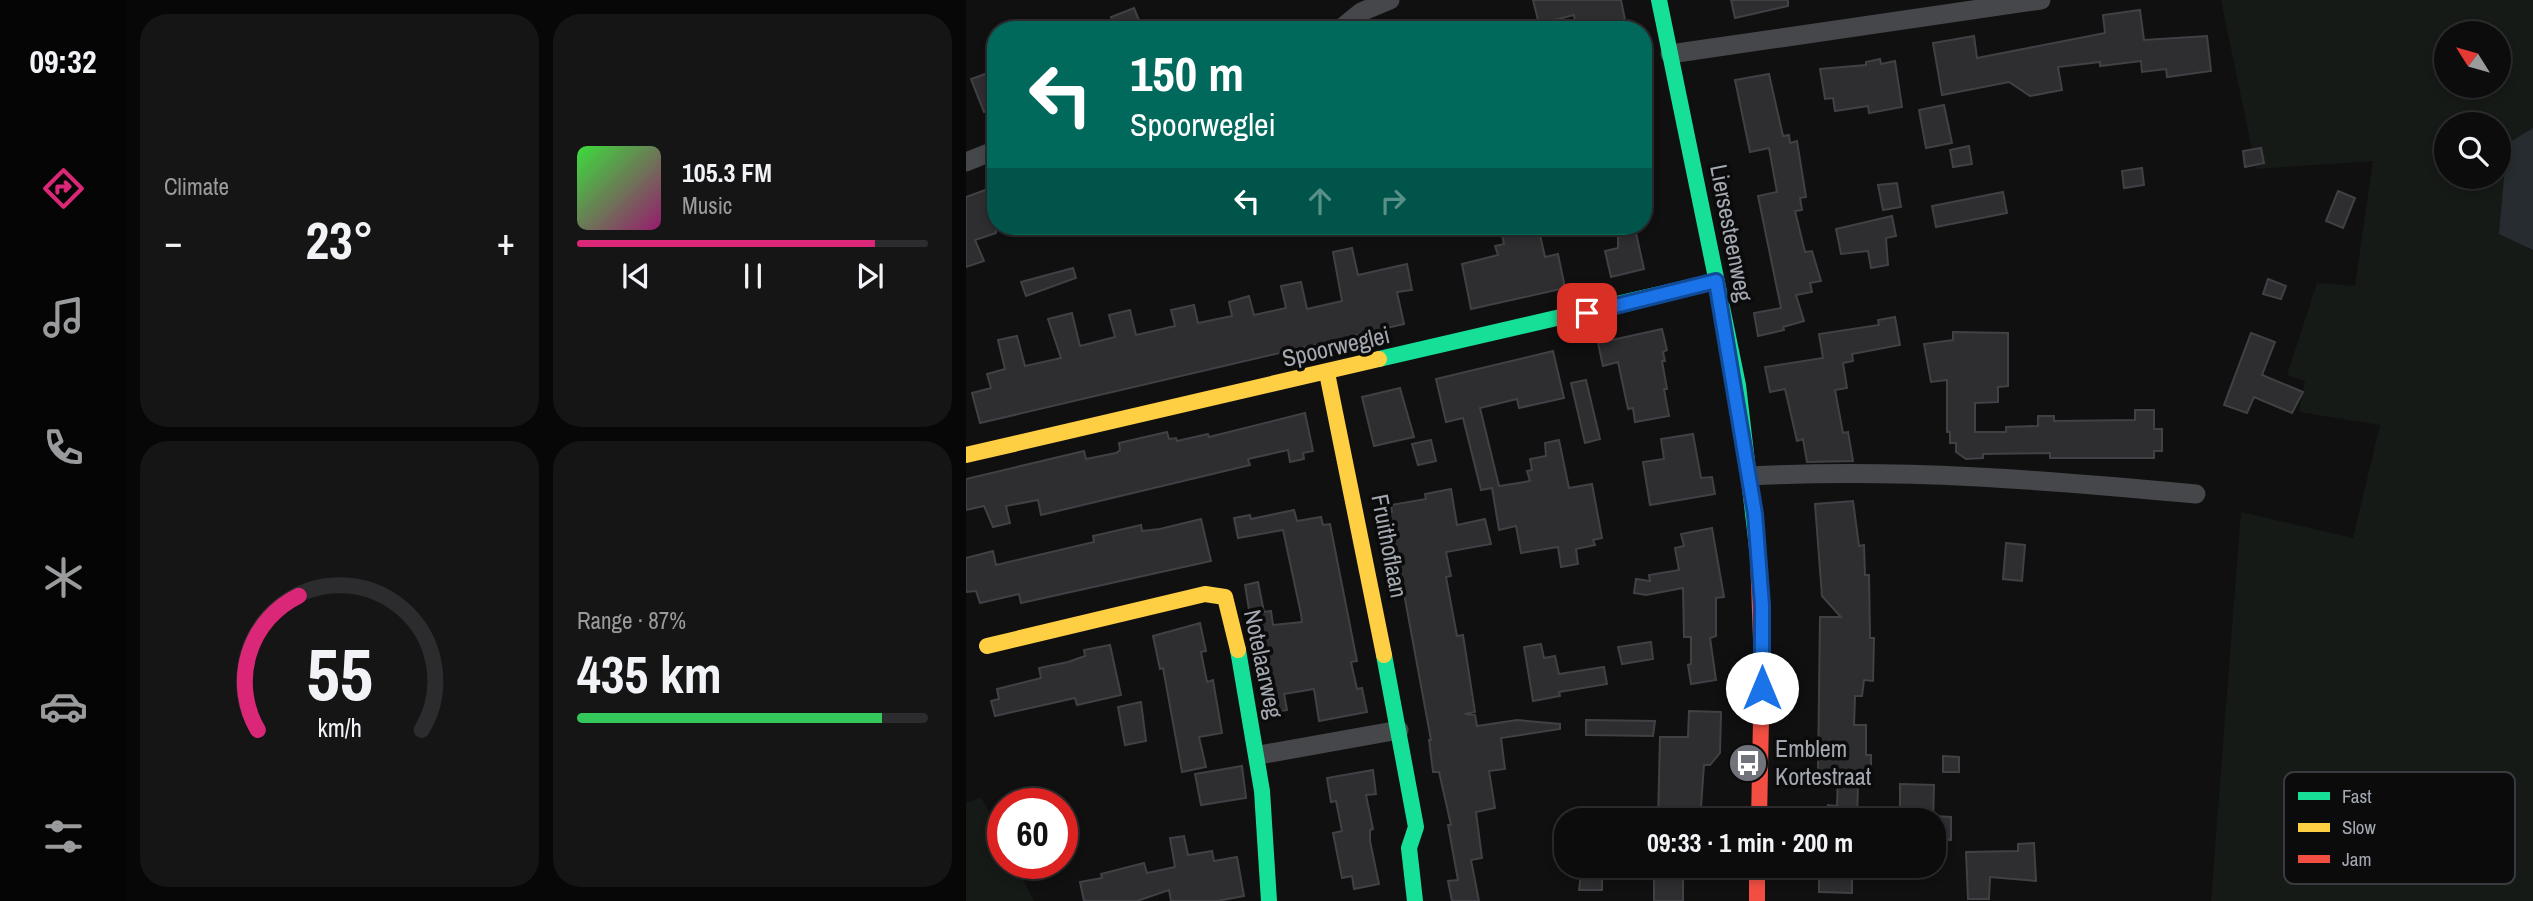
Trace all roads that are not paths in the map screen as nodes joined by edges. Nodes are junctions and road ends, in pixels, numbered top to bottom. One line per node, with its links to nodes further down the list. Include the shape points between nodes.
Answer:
1 (1390, 0): 4 (street)
2 (1659, 0): 5 (street, Liersesteenweg)
3 (2041, 0): 5 (street)
4 (1350, 21)
5 (1670, 54): 8 (street, Liersesteenweg)
6 (987, 154): 7 (street)
7 (966, 162)
8 (1716, 281): 9 (street, Spoorweglei); 11 (street, Liersesteenweg)
9 (1327, 373): 10 (street, Spoorweglei); 16 (street, Fruithoflaan)
10 (966, 455)
11 (1750, 476): 12 (street, via 1919,472); 14 (street, Liersesteenweg, via 1762,605)
12 (2196, 494)
13 (987, 646): 17 (street, Notelaarweg, via 1215,593 1224,597 1230,610)
14 (1762, 688): 15 (street); 18 (street, Liersesteenweg)
15 (1741, 690)
16 (1399, 730): 17 (street); 21 (street, Fruithoflaan, via 1416,827 1409,856)
17 (1259, 755): 20 (street, Notelaarweg)
18 (1759, 808)
19 (1757, 878): 22 (street)
20 (1269, 901)
21 (1415, 901)
22 (1757, 901)

